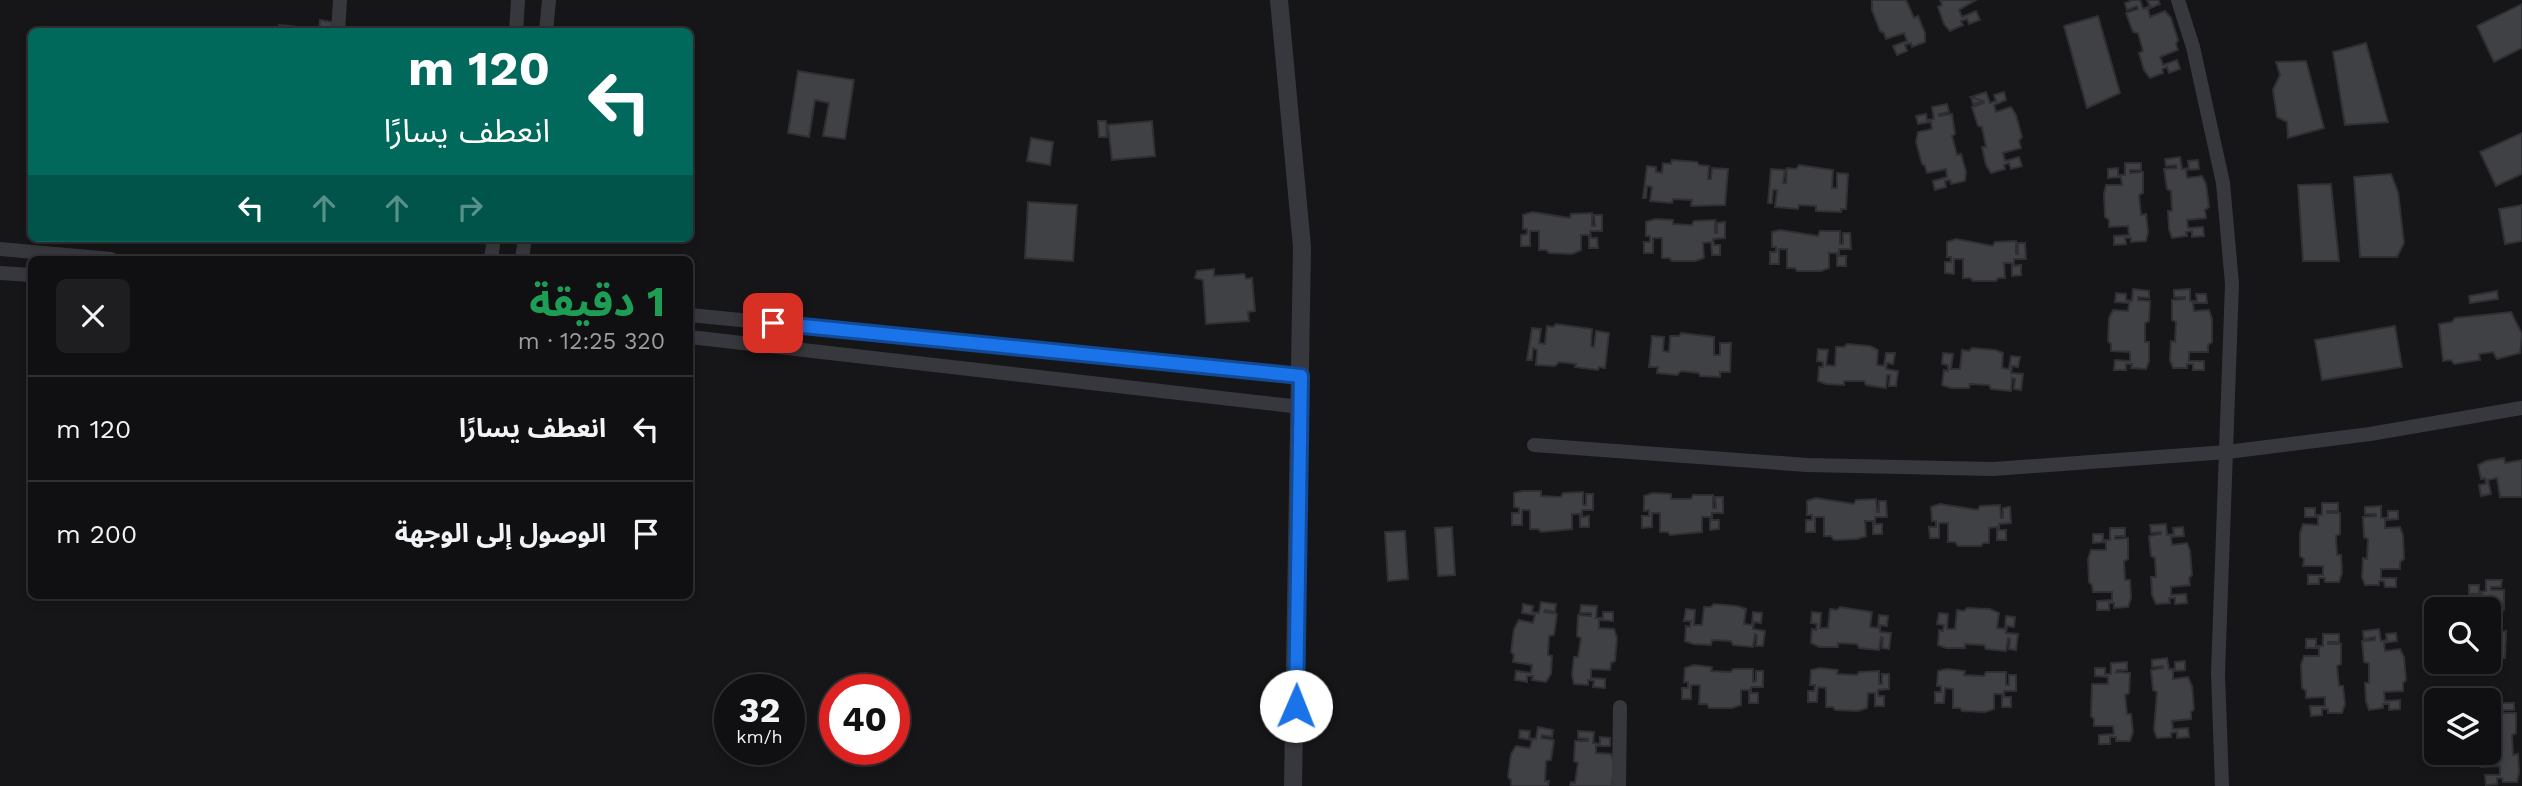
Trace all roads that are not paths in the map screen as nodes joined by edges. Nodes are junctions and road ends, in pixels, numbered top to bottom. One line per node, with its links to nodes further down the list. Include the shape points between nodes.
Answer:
1 (340, 0): 6 (street)
2 (518, 0): 7 (street)
3 (549, 0): 8 (street)
4 (1279, 0): 15 (street, via 1302,247)
5 (2178, 0): 19 (street, via 2223,183 2232,284)
6 (338, 28)
7 (516, 28)
8 (546, 28)
9 (0, 249): 10 (street)
10 (78, 256)
11 (0, 273): 12 (street)
12 (28, 275)
13 (693, 315): 15 (street)
14 (693, 337): 16 (street)
15 (1301, 376): 16 (street)
16 (1300, 407): 21 (street)
17 (2522, 408): 19 (street)
18 (1534, 445): 19 (street, via 1807,465 1993,469)
19 (2227, 452): 23 (street, via 2218,673)
20 (1620, 707): 22 (street)
21 (1293, 786)
22 (1619, 786)
23 (2222, 786)

